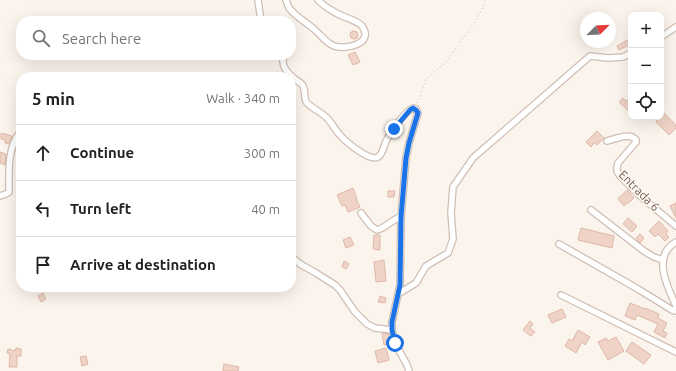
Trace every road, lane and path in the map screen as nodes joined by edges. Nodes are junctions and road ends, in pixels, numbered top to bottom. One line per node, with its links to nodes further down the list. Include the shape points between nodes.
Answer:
1 (258, 0): 5 (street)
2 (286, 0): 3 (street, via 292,12 330,44 345,47 362,41 365,35 362,26)
3 (318, 0)
4 (485, 0): 12 (path, via 476,20 446,62 426,79)
5 (260, 16)
6 (676, 27): 7 (street)
7 (664, 35)
8 (628, 55): 24 (street, via 623,58 590,56 473,158 453,187 453,239 448,253 426,266 416,283)
9 (282, 60): 10 (street)
10 (288, 72)
11 (296, 79): 12 (street, via 303,85 308,104 326,118 341,136 366,156 374,158 382,153 394,129)
12 (413, 108): 18 (street, via 418,113 406,158)
13 (16, 138): 15 (street, via 8,169 8,192)
14 (607, 141): 19 (street, Entrada 6, via 628,136 636,138 636,142 618,163 617,172 639,195)
15 (0, 196)
16 (591, 210): 23 (street, via 654,258)
17 (361, 213): 18 (street, via 377,230)
18 (401, 217): 24 (street)
19 (676, 226)
20 (676, 242): 23 (street, via 666,251)
21 (559, 244): 27 (street)
22 (296, 260): 28 (street, via 335,285 367,324 375,328)
23 (663, 260): 26 (street, via 665,280)
24 (398, 294): 28 (street)
25 (561, 295): 29 (street)
26 (676, 306)
27 (676, 311)
28 (392, 330): 30 (street, via 395,343)
29 (676, 352)
30 (409, 371)

